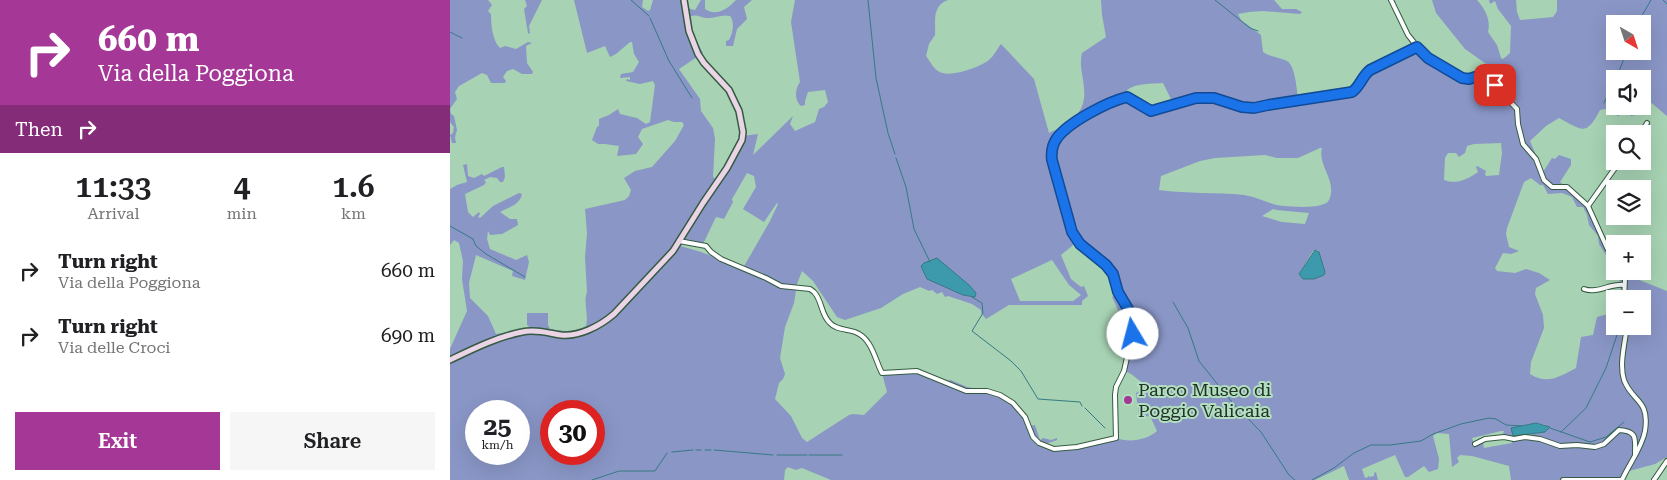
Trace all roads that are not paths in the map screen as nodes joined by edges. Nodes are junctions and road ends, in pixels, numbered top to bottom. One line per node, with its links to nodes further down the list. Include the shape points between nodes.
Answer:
1 (684, 0): 6 (street, via 698,54 729,90 739,111 743,132 739,148)
2 (1391, 0): 3 (street)
3 (1417, 47): 5 (street, via 1428,58 1462,78 1481,75 1489,79 1517,109 1524,144 1536,159 1544,180 1552,187 1566,186); 6 (street, via 1370,70 1352,92 1254,108 1214,98 1196,98 1151,111 1127,97 1099,107 1057,137 1051,151 1052,160 1072,232 1080,244 1113,274 1118,292 1134,319 1124,371 1115,395 1116,438 1054,449 1039,443 1025,417 1013,403 1000,395 966,391 917,371 882,373 863,337 829,322 816,294 810,289 781,286 721,259 706,246)
4 (1614, 170): 5 (street)
5 (1588, 206): 7 (street)
6 (679, 241): 13 (street, via 604,322 578,334 523,332)
7 (1606, 246)
8 (1624, 280): 9 (street)
9 (1624, 285): 10 (street); 11 (street)
10 (1584, 289)
11 (1624, 290)
12 (1626, 335): 15 (street, via 1623,375 1645,410 1642,439)
13 (450, 360)
14 (1475, 444): 15 (street, via 1486,439 1525,437 1560,446 1595,447 1604,444 1619,430 1627,431 1636,438)
15 (1634, 454): 18 (street)
16 (1667, 460): 19 (street)
17 (1563, 480): 18 (street)
18 (1622, 480)
19 (1654, 480)

